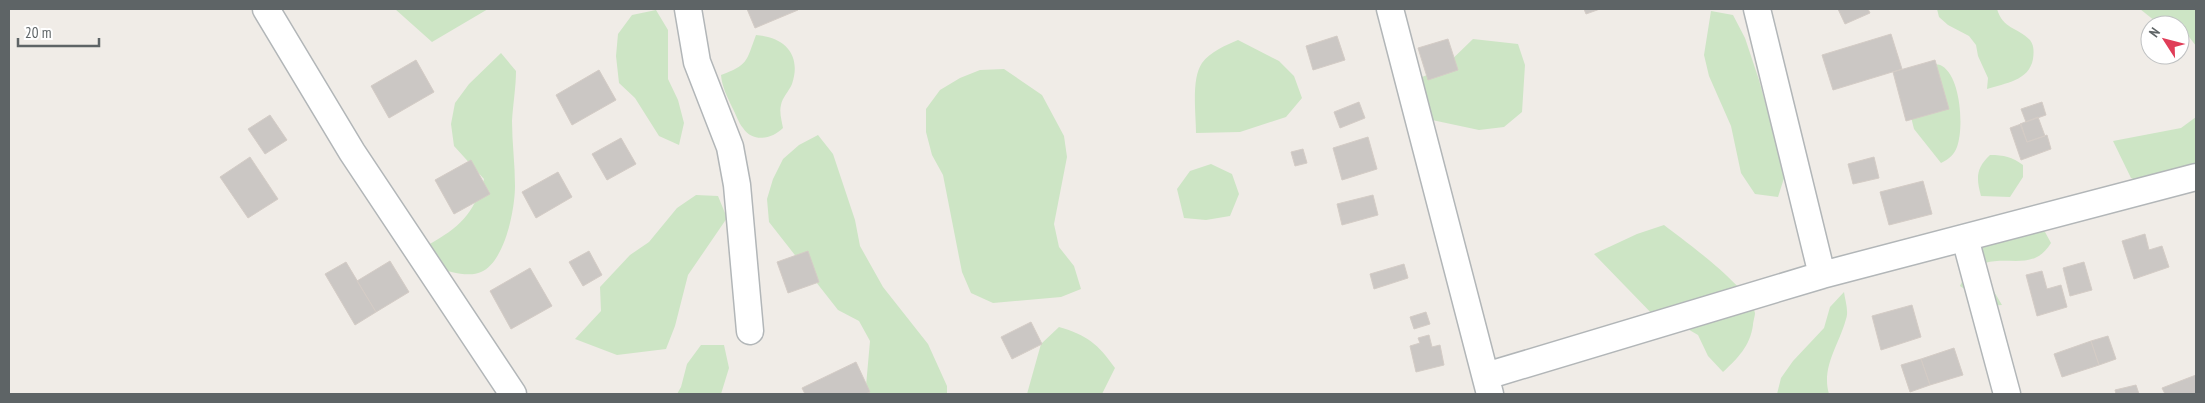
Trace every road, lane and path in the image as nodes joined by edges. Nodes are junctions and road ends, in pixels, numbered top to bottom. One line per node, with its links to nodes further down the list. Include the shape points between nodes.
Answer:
1 (266, 9): 10 (street, via 352,152)
2 (688, 9): 8 (street, via 697,62 730,147 737,185)
3 (1390, 9): 9 (street)
4 (1757, 9): 7 (street)
5 (2196, 176): 6 (street)
6 (1965, 238): 7 (street); 11 (street)
7 (1822, 275): 9 (street)
8 (750, 331)
9 (1488, 385)
10 (513, 394)
11 (2007, 394)

